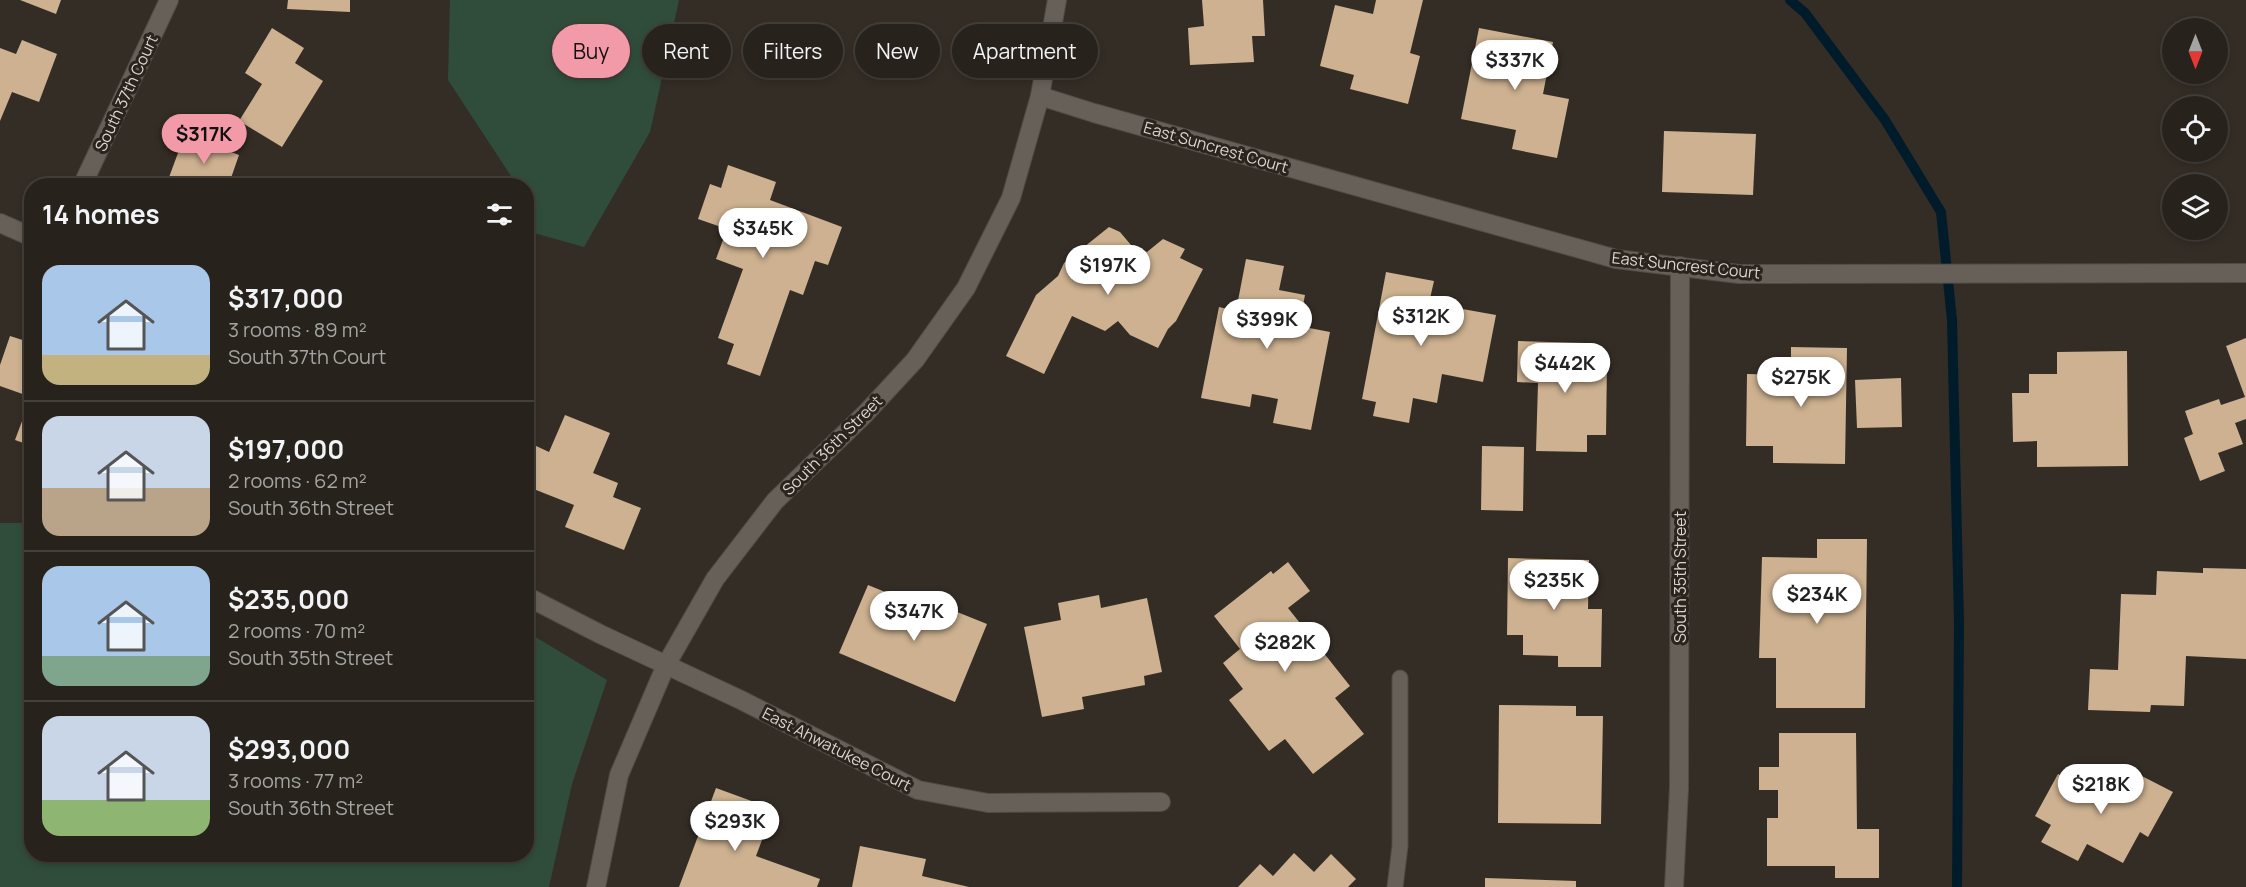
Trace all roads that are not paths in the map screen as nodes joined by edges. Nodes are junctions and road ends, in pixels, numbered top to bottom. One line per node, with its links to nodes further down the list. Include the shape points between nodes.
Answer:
1 (169, 0): 4 (street, South 37th Court)
2 (1057, 0): 3 (street, South 36th Street)
3 (1040, 96): 7 (street, East Suncrest Court, via 1616,259); 10 (street, South 36th Street, via 1011,198 966,288 915,360 775,501 715,579)
4 (86, 178)
5 (0, 223): 6 (street)
6 (24, 234)
7 (1680, 266): 8 (street, East Suncrest Court, via 1739,274); 15 (street, South 35th Street, via 1680,788)
8 (2246, 273)
9 (534, 600): 10 (street, East Ahwatukee Court)
10 (666, 665): 12 (street, East Ahwatukee Court, via 918,790 988,803); 13 (street, South 36th Street, via 619,775)
11 (1400, 678): 14 (lane, via 1400,846)
12 (1161, 802)
13 (596, 887)
14 (1395, 887)
15 (1674, 887)

